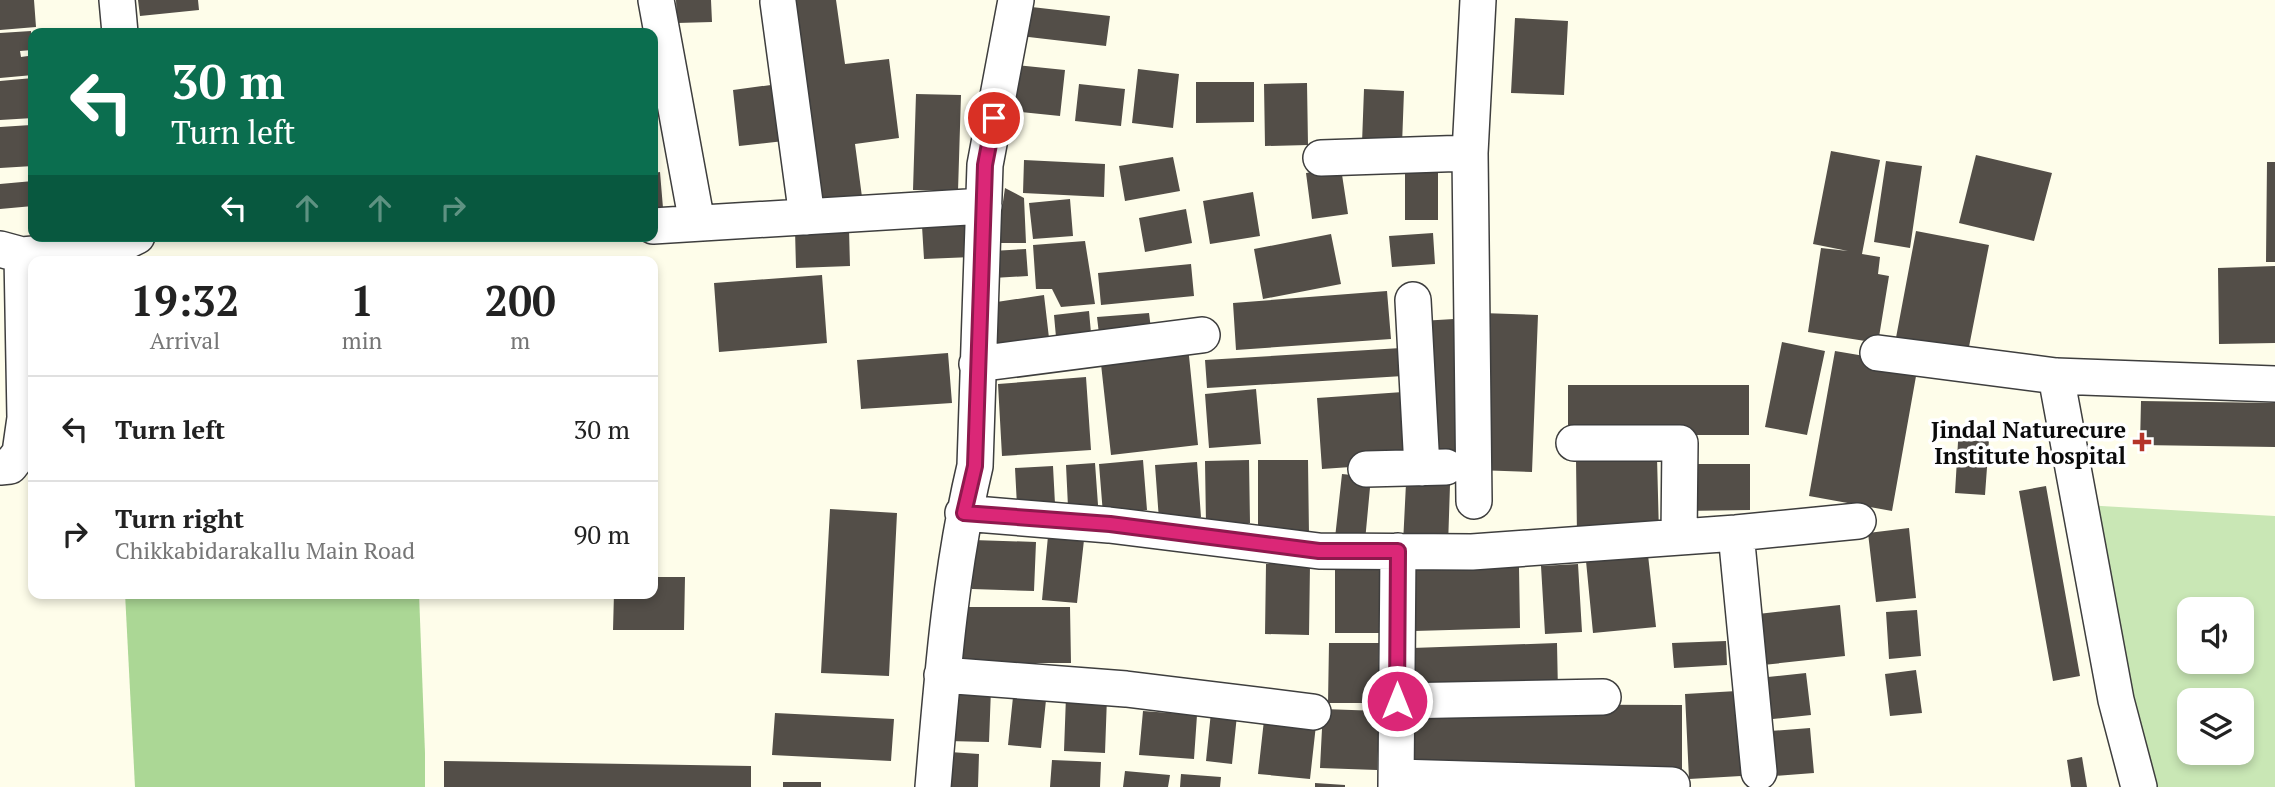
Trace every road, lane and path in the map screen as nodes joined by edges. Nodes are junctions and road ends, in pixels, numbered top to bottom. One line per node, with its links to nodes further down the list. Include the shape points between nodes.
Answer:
1 (117, 0): 6 (street)
2 (656, 0): 11 (street)
3 (1016, 0): 9 (street, via 985,165)
4 (1478, 0): 7 (street)
5 (778, 2): 10 (street)
6 (120, 28)
7 (1470, 153): 8 (street); 22 (street)
8 (1321, 158)
9 (984, 206): 10 (street); 18 (street)
10 (807, 217): 11 (street)
11 (697, 223): 12 (street)
12 (658, 226)
13 (124, 242): 14 (street, via 114,247)
14 (11, 252): 23 (street, via 25,418 20,453 10,466)
15 (1413, 300): 24 (street)
16 (1202, 335): 18 (street)
17 (1878, 353): 19 (street)
18 (977, 364): 27 (street, via 975,466)
19 (2056, 376): 20 (street); 40 (street, via 2116,700)
20 (2275, 384)
21 (1574, 443): 30 (street, via 1680,443)
22 (1474, 466): 24 (street); 26 (street)
23 (0, 467)
24 (1422, 468): 25 (street)
25 (1366, 469)
26 (1474, 501)
27 (964, 513): 31 (street, via 1110,524 1319,551); 32 (street)
28 (1858, 521): 29 (street)
29 (1736, 533): 30 (street); 36 (street)
30 (1679, 537): 31 (street, via 1472,552)
31 (1398, 551): 34 (street)
32 (942, 675): 35 (street, via 1126,689); 39 (street)
33 (1602, 697): 34 (street)
34 (1397, 701): 37 (street)
35 (1313, 712)
36 (1759, 772)
37 (1397, 782): 38 (street)
38 (1672, 785)
39 (933, 787)
40 (2138, 787)

